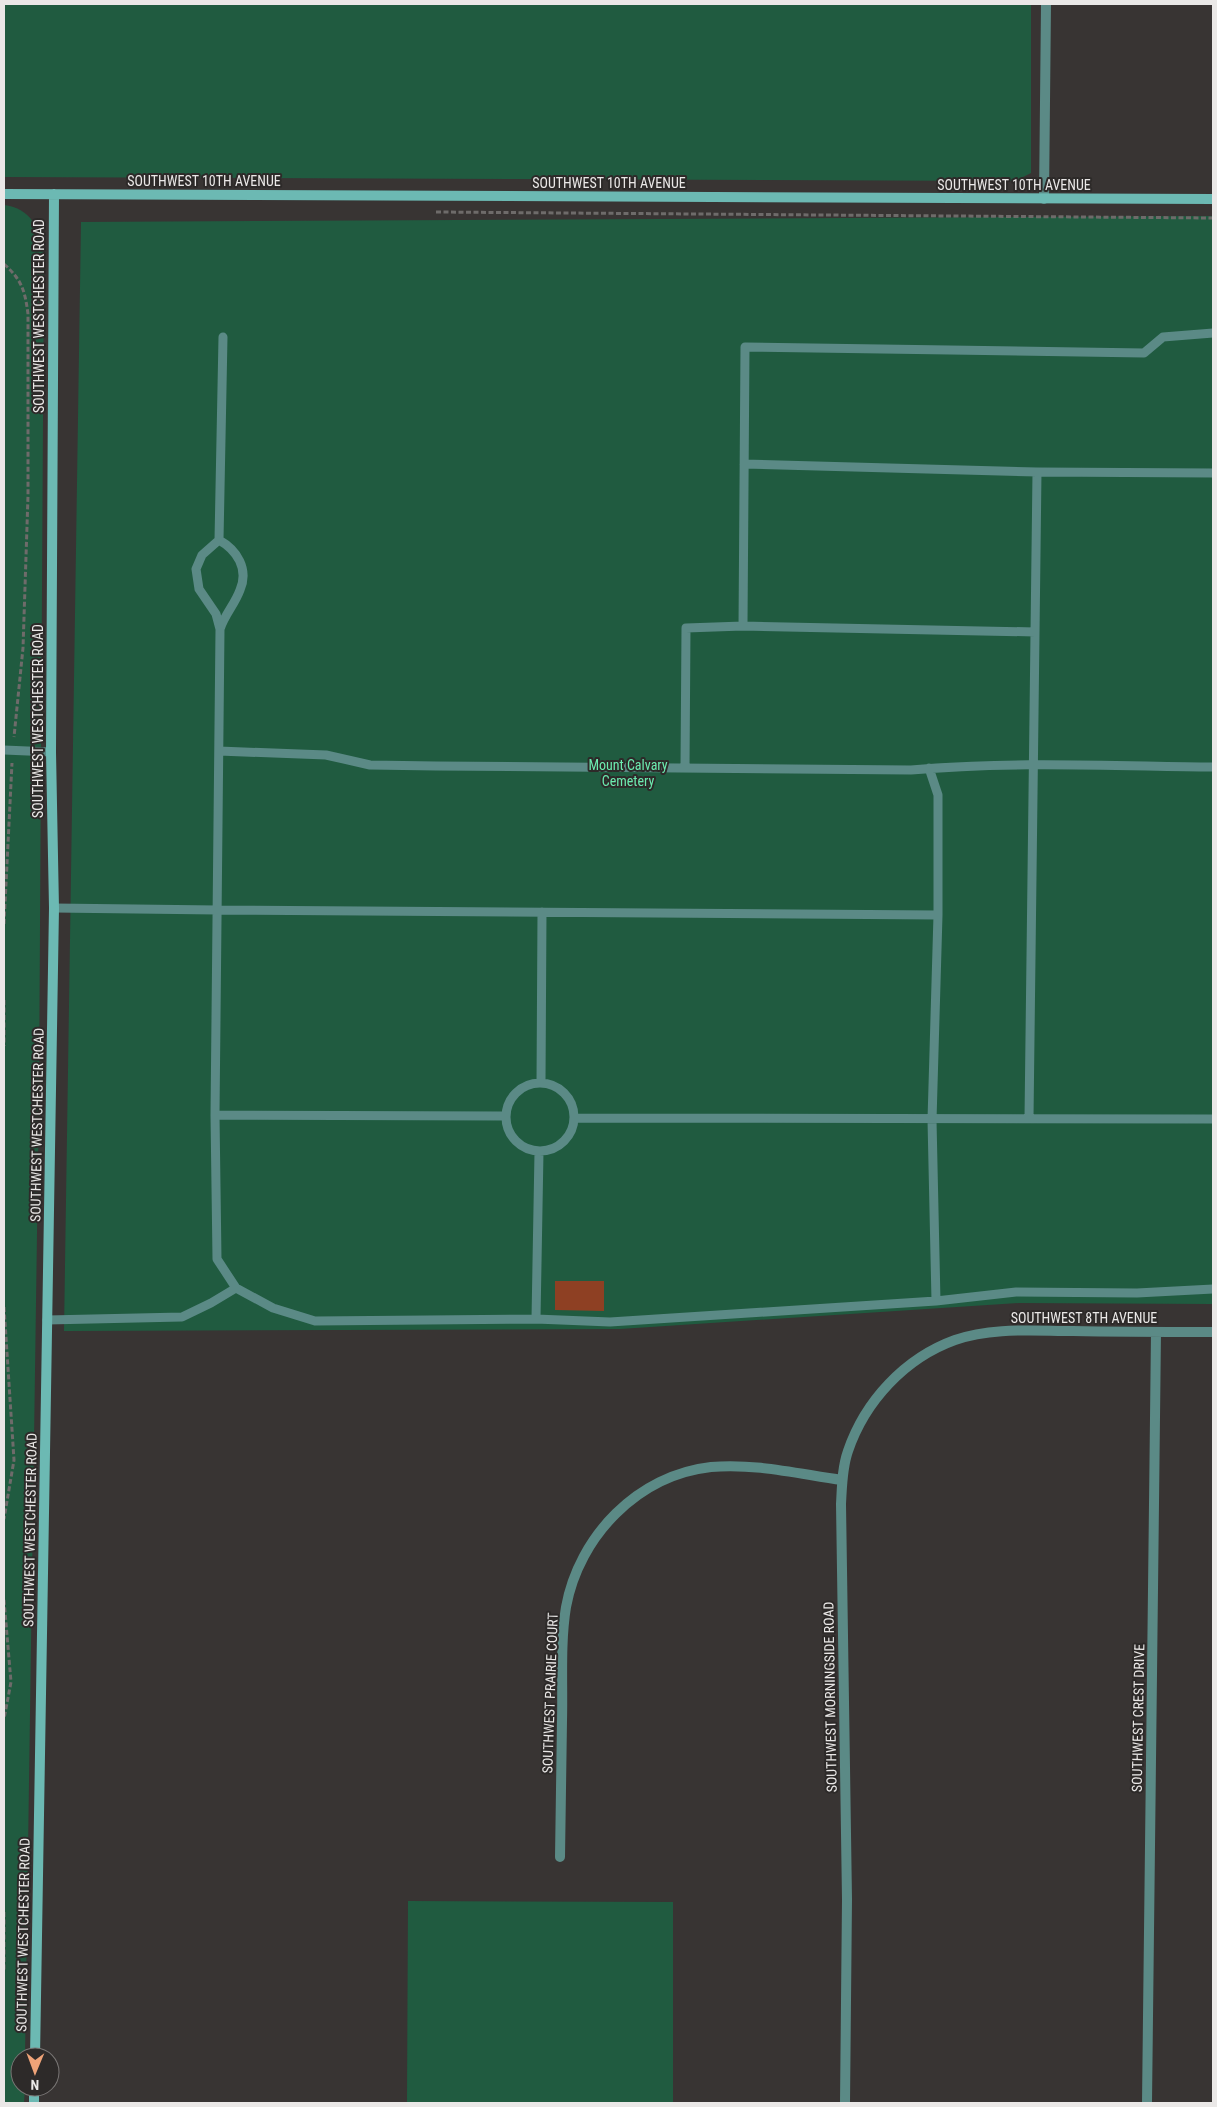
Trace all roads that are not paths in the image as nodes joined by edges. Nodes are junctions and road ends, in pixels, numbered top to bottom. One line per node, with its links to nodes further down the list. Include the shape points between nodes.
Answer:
1 (1046, 4): 4 (street)
2 (4, 194): 3 (street, SOUTHWEST 10TH AVENUE)
3 (54, 194): 4 (street, SOUTHWEST 10TH AVENUE); 17 (street, SOUTHWEST WESTCHESTER ROAD)
4 (1044, 199): 5 (street, SOUTHWEST 10TH AVENUE)
5 (1213, 199)
6 (1213, 333): 8 (lane, via 1163,337 1144,353 744,347)
7 (223, 337): 11 (lane)
8 (744, 464): 9 (lane); 12 (lane)
9 (1037, 472): 10 (lane); 14 (lane)
10 (1213, 473)
11 (219, 540): 13 (lane, via 202,555 196,569 199,589 216,614); 13 (lane, via 231,547 240,559 243,578)
12 (743, 626): 14 (lane); 20 (lane, via 686,628)
13 (220, 629): 16 (lane)
14 (1035, 632): 18 (lane)
15 (8, 750): 17 (lane)
16 (219, 751): 20 (lane, via 326,755 370,765); 23 (lane)
17 (51, 752): 22 (street, SOUTHWEST WESTCHESTER ROAD)
18 (1033, 765): 19 (lane); 21 (lane); 30 (lane)
19 (1213, 767)
20 (685, 768): 21 (lane)
21 (929, 768): 25 (lane, via 938,795)
22 (54, 908): 23 (lane); 38 (street, SOUTHWEST WESTCHESTER ROAD)
23 (218, 910): 24 (lane); 27 (lane)
24 (542, 912): 25 (lane); 26 (lane)
25 (938, 914): 31 (lane)
26 (541, 1083): 28 (lane, via 528,1085 516,1092 508,1103); 29 (lane, via 554,1085 565,1093 573,1105)
27 (215, 1115): 28 (lane); 34 (lane, via 217,1259)
28 (505, 1116): 33 (lane, via 515,1141 526,1149)
29 (575, 1118): 31 (lane); 33 (lane, via 572,1131 564,1142 553,1150)
30 (1029, 1118): 31 (lane); 32 (lane)
31 (932, 1120): 36 (lane)
32 (1213, 1120)
33 (539, 1152): 37 (lane)
34 (236, 1288): 37 (lane, via 273,1308 315,1321); 38 (lane, via 182,1317)
35 (1213, 1289): 36 (lane, via 1137,1293 1016,1292)
36 (936, 1301): 37 (lane, via 610,1322)
37 (536, 1319)
38 (47, 1320): 44 (street, SOUTHWEST WESTCHESTER ROAD)
39 (1156, 1332): 40 (street, SOUTHWEST 8TH AVENUE); 41 (street, SOUTHWEST 8TH AVENUE, via 1017,1331); 46 (street, SOUTHWEST CREST DRIVE)
40 (1213, 1332)
41 (956, 1340): 42 (street, SOUTHWEST MORNINGSIDE ROAD, via 923,1356 881,1392 859,1426 848,1452)
42 (842, 1480): 43 (street, SOUTHWEST PRAIRIE COURT, via 755,1467 709,1467 653,1486 629,1501 597,1535 580,1562 572,1584 564,1629); 45 (street, SOUTHWEST MORNINGSIDE ROAD, via 847,1899)
43 (560, 1857)
44 (35, 2047)
45 (845, 2103)
46 (1147, 2103)

